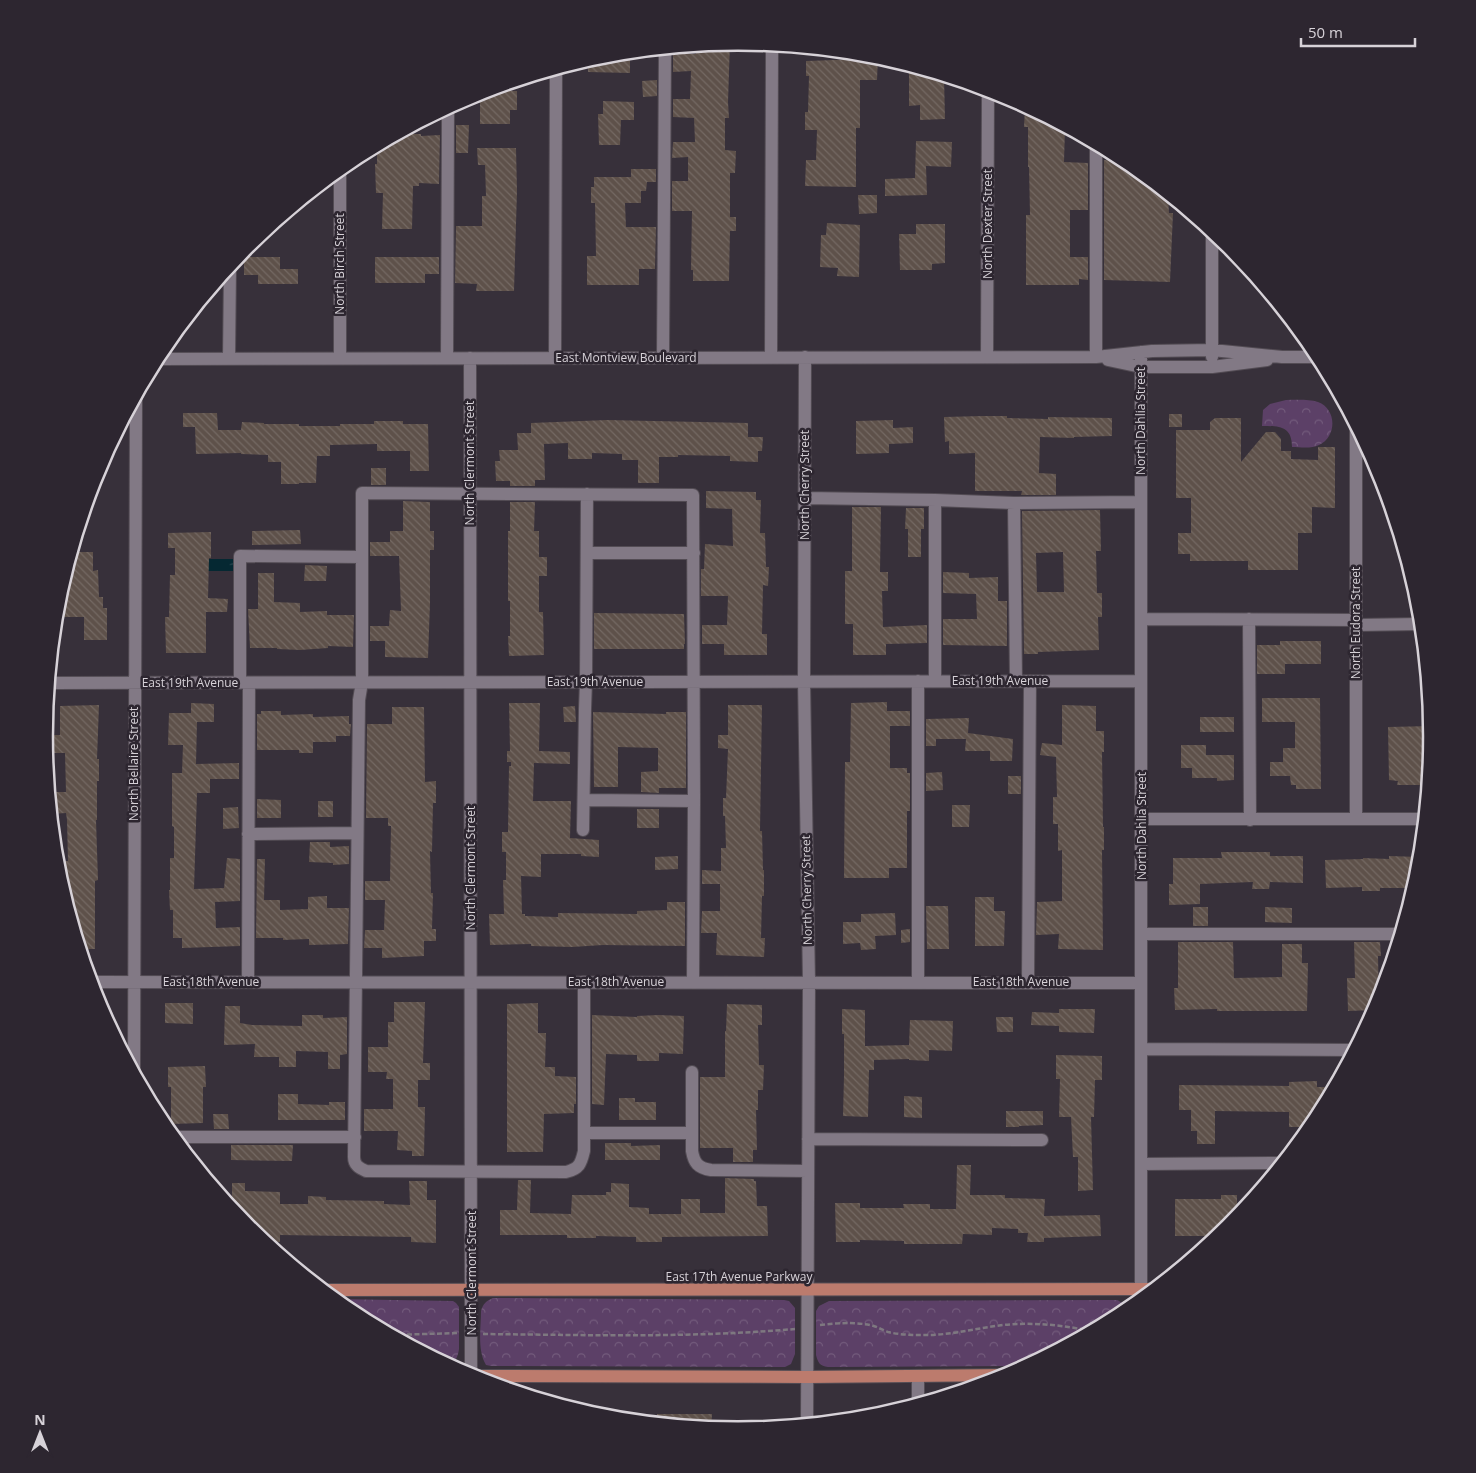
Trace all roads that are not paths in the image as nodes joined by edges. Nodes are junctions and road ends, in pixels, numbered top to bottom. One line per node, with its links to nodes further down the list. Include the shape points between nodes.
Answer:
1 (772, 53): 12 (street)
2 (665, 56): 22 (street)
3 (556, 77): 21 (street)
4 (988, 99): 14 (street, North Dexter Street)
5 (448, 116): 19 (street)
6 (1096, 152): 15 (street)
7 (340, 179): 18 (street, North Birch Street)
8 (1215, 244): 10 (street)
9 (230, 277): 24 (street)
10 (1212, 350): 11 (street, East Montview Boulevard); 16 (street, East Montview Boulevard); 26 (street)
11 (1141, 352): 15 (street, East Montview Boulevard); 25 (street, North Dahlia Street)
12 (771, 357): 13 (street, East Montview Boulevard); 22 (street, East Montview Boulevard)
13 (805, 357): 14 (street, East Montview Boulevard); 31 (street, North Cherry Street)
14 (987, 357): 15 (street, East Montview Boulevard)
15 (1096, 357): 25 (street, East Montview Boulevard)
16 (1282, 357): 17 (street, East Montview Boulevard); 26 (street, East Montview Boulevard)
17 (1309, 357)
18 (340, 358): 19 (street, East Montview Boulevard); 24 (street, East Montview Boulevard)
19 (447, 358): 20 (street, East Montview Boulevard)
20 (470, 358): 21 (street, East Montview Boulevard); 29 (street, North Clermont Street)
21 (555, 358): 22 (street, East Montview Boulevard)
22 (663, 358)
23 (166, 359): 24 (street, East Montview Boulevard)
24 (229, 359)
25 (1141, 367): 26 (street, East Montview Boulevard); 33 (street, North Dahlia Street)
26 (1212, 367)
27 (136, 410): 53 (street, North Bellaire Street)
28 (1356, 440): 40 (street, North Eudora Street)
29 (469, 493): 30 (street); 37 (street, via 362,493); 51 (street, North Clermont Street)
30 (587, 494): 35 (street); 36 (street, via 694,495)
31 (805, 498): 32 (street); 44 (street, North Cherry Street)
32 (935, 500): 34 (street); 46 (street)
33 (1141, 502): 34 (street); 38 (street, North Dahlia Street)
34 (1014, 503): 47 (street)
35 (587, 553): 36 (street); 42 (street)
36 (694, 553): 43 (street)
37 (362, 557): 50 (street); 54 (street, via 240,556)
38 (1141, 618): 39 (street); 49 (street, North Dahlia Street)
39 (1249, 619): 40 (street); 60 (street)
40 (1356, 622): 41 (street); 58 (street, North Eudora Street)
41 (1413, 624)
42 (586, 681): 43 (street, East 19th Avenue); 51 (street, East 19th Avenue); 55 (street)
43 (694, 681): 44 (street, East 19th Avenue); 56 (street)
44 (804, 681): 45 (street, East 19th Avenue); 73 (street, North Cherry Street)
45 (918, 681): 46 (street, East 19th Avenue); 74 (street)
46 (935, 681): 47 (street, East 19th Avenue)
47 (1016, 681): 48 (street, East 19th Avenue)
48 (1030, 681): 49 (street, East 19th Avenue); 75 (street)
49 (1141, 681): 57 (street, North Dahlia Street)
50 (362, 682): 51 (street, East 19th Avenue); 54 (street, East 19th Avenue); 62 (street)
51 (471, 682): 70 (street, North Clermont Street)
52 (55, 683): 53 (street, East 19th Avenue)
53 (134, 683): 54 (street, East 19th Avenue); 67 (street, North Bellaire Street)
54 (244, 683): 63 (street)
55 (584, 800): 56 (street); 61 (street)
56 (694, 801): 72 (street)
57 (1142, 819): 60 (street); 64 (street, North Dahlia Street)
58 (1356, 819): 59 (street); 60 (street)
59 (1418, 819)
60 (1250, 820)
61 (584, 830)
62 (357, 833): 63 (street); 69 (street)
63 (248, 834): 68 (street)
64 (1142, 934): 65 (street); 76 (street, North Dahlia Street)
65 (1394, 934)
66 (99, 982): 67 (street, East 18th Avenue)
67 (135, 982): 68 (street, East 18th Avenue); 79 (street, North Bellaire Street)
68 (248, 982): 69 (street, East 18th Avenue)
69 (356, 982): 70 (street, East 18th Avenue); 84 (street)
70 (470, 982): 71 (street, East 18th Avenue); 90 (street, North Clermont Street)
71 (584, 982): 72 (street, East 18th Avenue); 81 (street)
72 (693, 982): 73 (street, East 18th Avenue)
73 (808, 982): 74 (street, East 18th Avenue); 85 (street, North Cherry Street)
74 (918, 982): 75 (street, East 18th Avenue)
75 (1028, 982): 76 (street, East 18th Avenue)
76 (1141, 983): 77 (street, North Dahlia Street)
77 (1141, 1049): 78 (street); 88 (street, North Dahlia Street)
78 (1347, 1050)
79 (134, 1060)
80 (692, 1072): 82 (street)
81 (584, 1133): 82 (street); 90 (street, via 582,1159 574,1170)
82 (692, 1133): 89 (street, via 693,1159 704,1169)
83 (182, 1137): 84 (street)
84 (354, 1137): 90 (street, via 354,1162 366,1171)
85 (808, 1138): 86 (street); 89 (street, North Cherry Street)
86 (1042, 1140)
87 (1274, 1163): 88 (street)
88 (1141, 1164): 91 (street, North Dahlia Street)
89 (808, 1171): 94 (street, North Cherry Street)
90 (472, 1172): 93 (street, North Clermont Street)
91 (1145, 1287)
92 (335, 1290): 93 (main road, East 17th Avenue Parkway)
93 (472, 1290): 94 (main road, East 17th Avenue Parkway); 96 (street, North Clermont Street)
94 (807, 1290): 95 (main road, East 17th Avenue Parkway); 100 (street, North Cherry Street)
95 (1138, 1292)
96 (470, 1367)
97 (493, 1376): 100 (main road)
98 (918, 1376): 99 (main road); 100 (main road); 101 (street)
99 (983, 1376)
100 (807, 1377): 102 (street, North Cherry Street)
101 (918, 1397)
102 (806, 1418)

